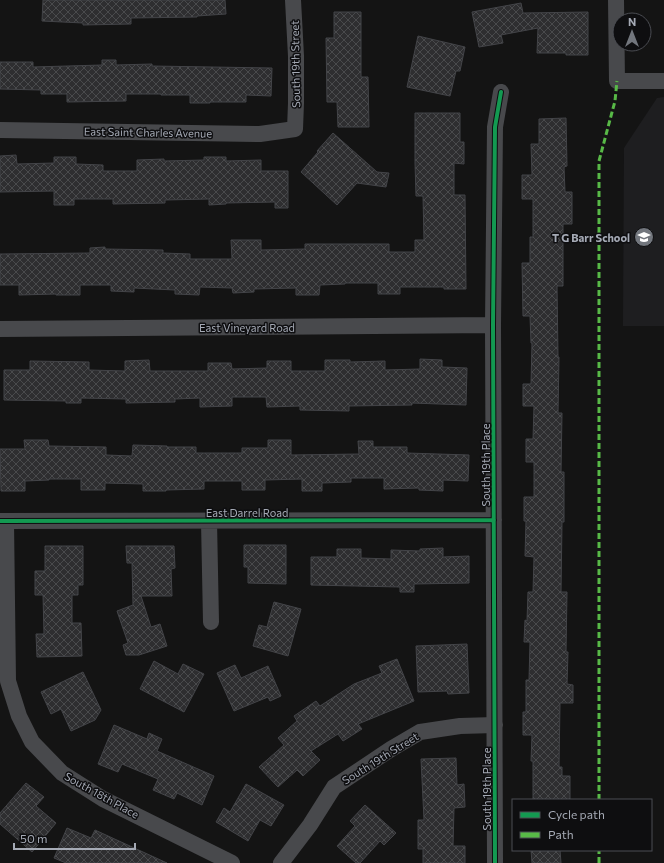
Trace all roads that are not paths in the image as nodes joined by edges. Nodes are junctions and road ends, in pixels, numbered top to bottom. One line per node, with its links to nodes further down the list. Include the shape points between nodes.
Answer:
1 (293, 0): 5 (street, South 19th Street, via 296,56)
2 (616, 0): 3 (street, via 617,81)
3 (664, 81)
4 (501, 92): 7 (street, South 19th Place, via 495,127)
5 (295, 129): 6 (street, East Saint Charles Avenue, via 260,134)
6 (0, 130)
7 (493, 325): 8 (street, East Vineyard Road); 9 (street, South 19th Place)
8 (0, 329)
9 (494, 520): 11 (street, East Darrel Road); 13 (street, South 19th Place)
10 (3, 521): 11 (street, East Darrel Road); 14 (street, South 18th Place, via 8,681 19,716 32,742 62,773 103,799)
11 (209, 521): 12 (street)
12 (211, 622)
13 (495, 725): 15 (street, South 19th Street, via 460,726 420,732 391,749 334,787 310,825); 16 (street, South 19th Place)
14 (232, 863)
15 (281, 863)
16 (495, 863)

